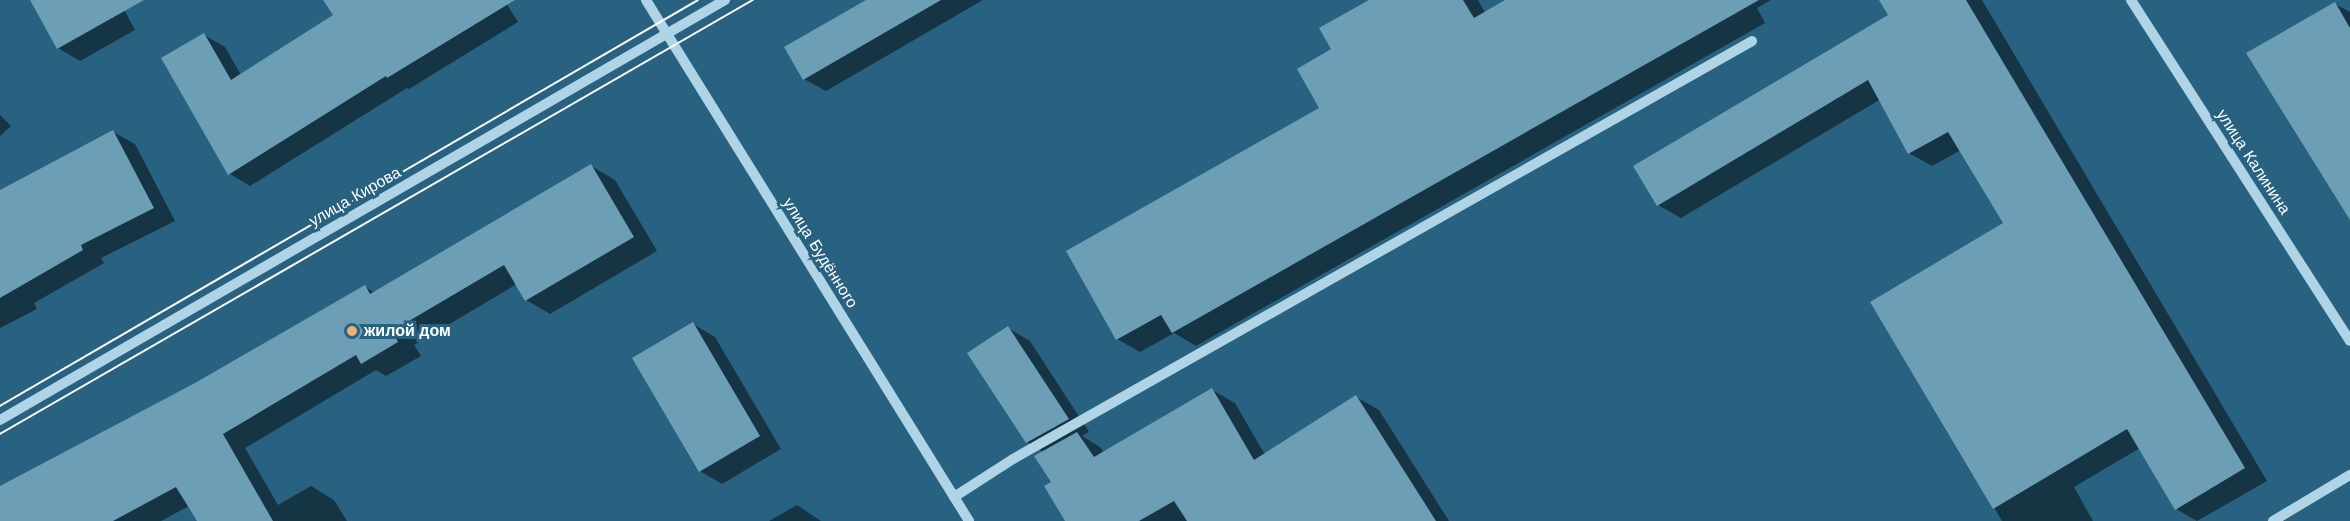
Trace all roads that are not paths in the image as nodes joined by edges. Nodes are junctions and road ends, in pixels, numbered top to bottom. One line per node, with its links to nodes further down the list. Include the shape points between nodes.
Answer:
1 (646, 0): 4 (street, улица Будённого)
2 (724, 0): 4 (street, улица Кирова)
3 (2131, 0): 6 (street, улица Калинина)
4 (667, 34): 7 (street, улица Кирова); 9 (street, улица Будённого)
5 (1752, 41): 9 (street, via 1013,459)
6 (2350, 340)
7 (0, 420)
8 (2350, 475): 11 (street)
9 (954, 497): 10 (street, улица Будённого)
10 (969, 521)
11 (2273, 521)

